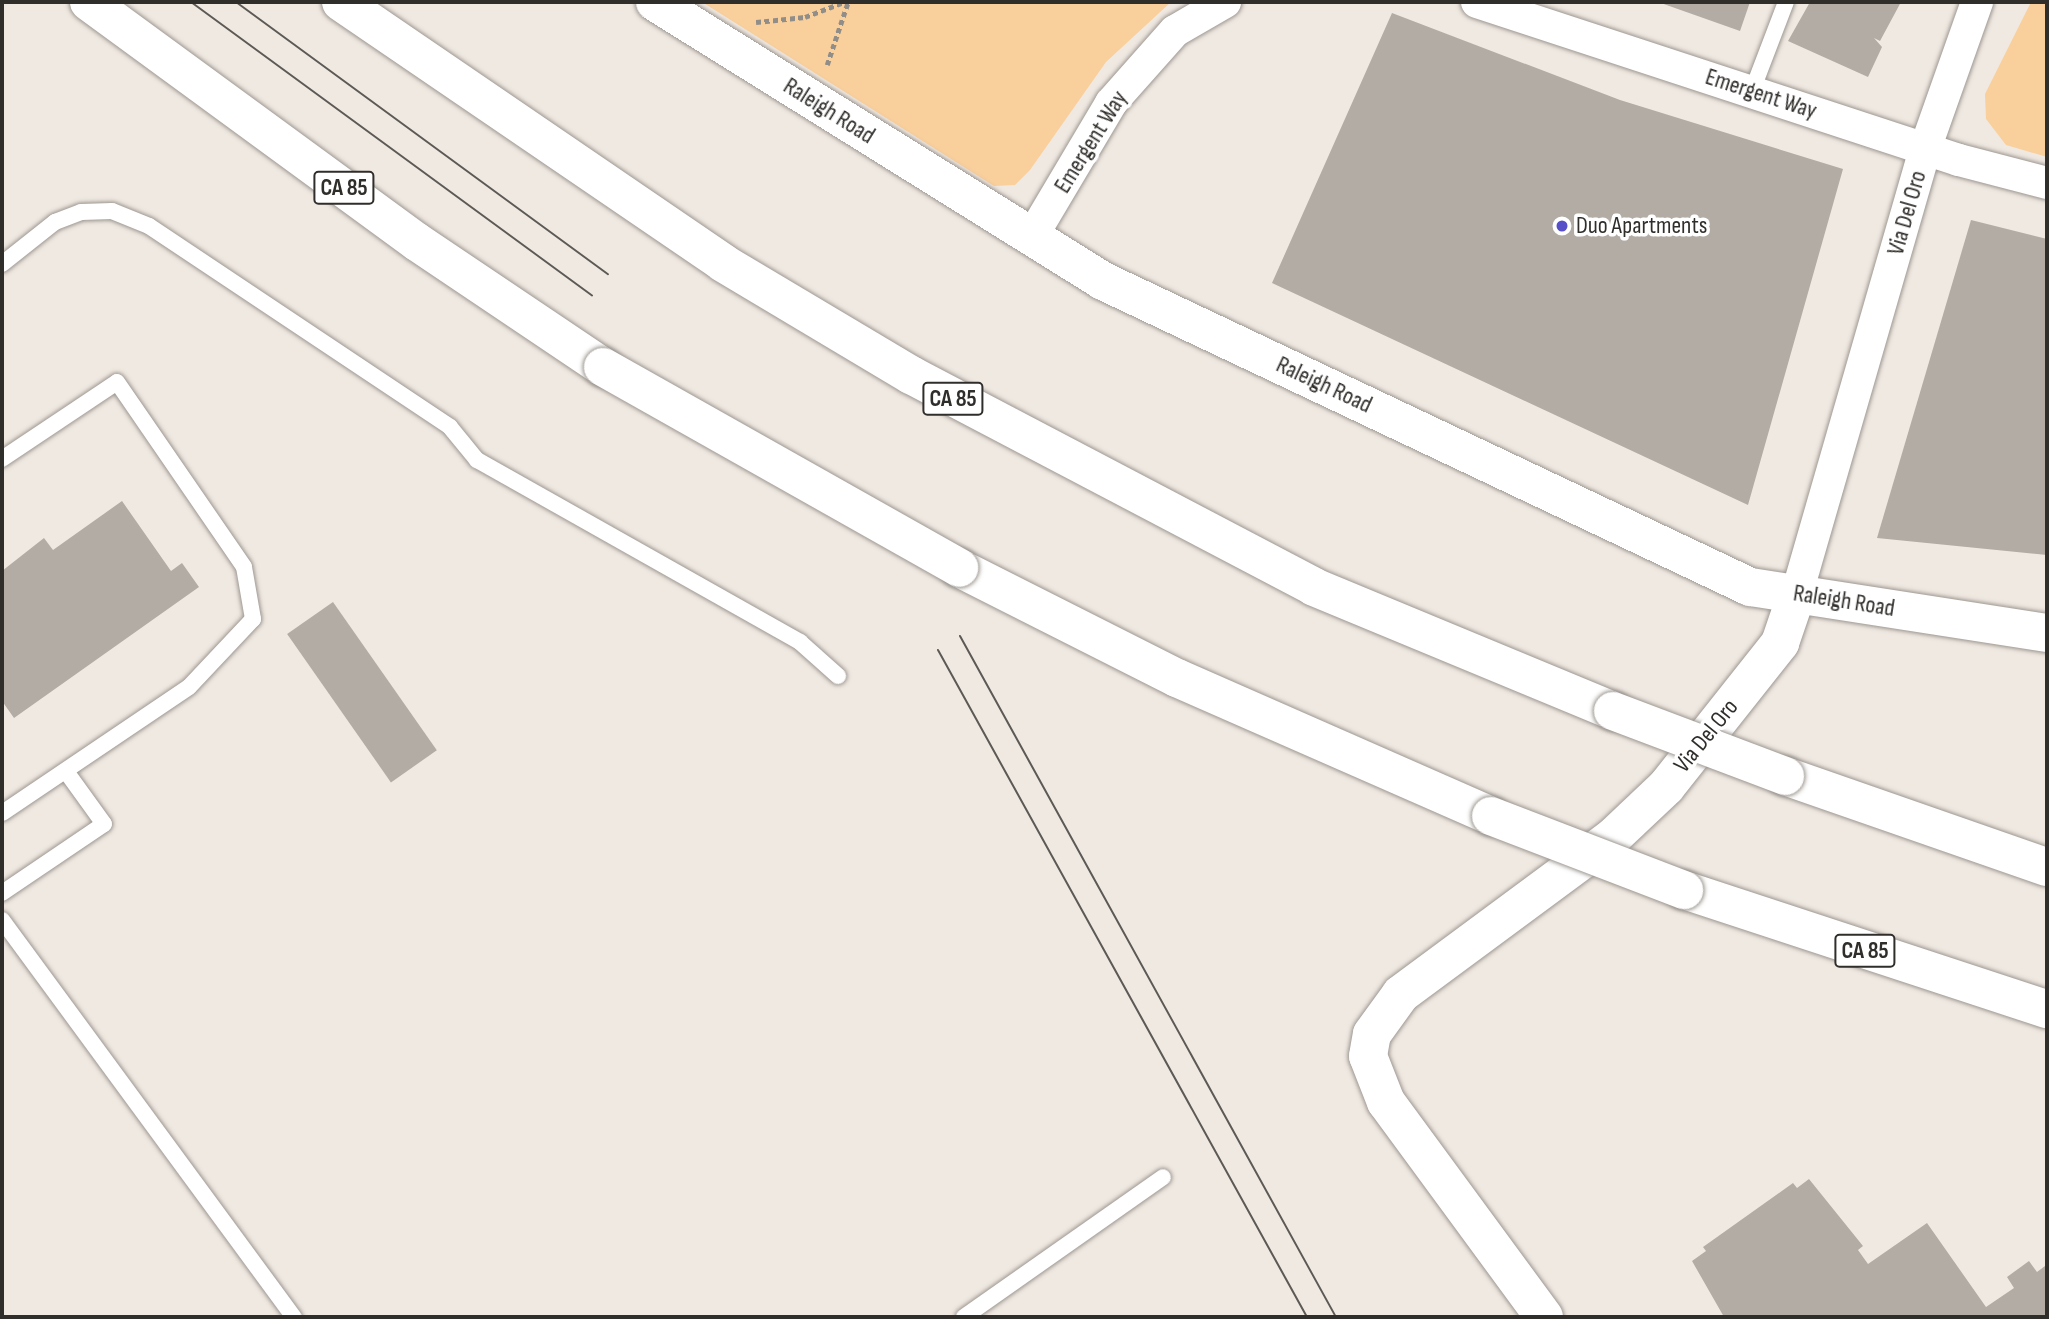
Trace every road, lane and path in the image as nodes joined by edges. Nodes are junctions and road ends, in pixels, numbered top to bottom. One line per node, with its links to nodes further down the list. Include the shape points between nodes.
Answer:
1 (89, 2): 26 (main road, CA 85, bridge, via 417,242 603,367 959,568 1177,678 1491,816 1684,890)
2 (341, 2): 23 (main road, CA 85, bridge, via 723,263 935,389 1314,587 1613,711)
3 (654, 2): 15 (main road, Raleigh Road)
4 (846, 2): 10 (path, via 805,17); 11 (path)
5 (1224, 2): 15 (street, Emergent Way, via 1175,31 1111,103)
6 (1476, 2): 9 (street, Emergent Way)
7 (1786, 2): 12 (lane)
8 (1977, 2): 13 (street, Via Del Oro)
9 (1523, 8): 12 (street, Emergent Way)
10 (756, 22)
11 (827, 65)
12 (1752, 91): 13 (street, Emergent Way)
13 (1925, 149): 14 (street, Emergent Way); 18 (street, Via Del Oro)
14 (2047, 183)
15 (1031, 238): 18 (main road, Raleigh Road, via 1103,281 1750,587)
16 (2, 264): 20 (lane, via 55,222 81,212 111,211 149,226 450,427 477,460 800,642)
17 (2, 460): 21 (lane, via 117,382 244,567 253,619 190,688)
18 (1797, 593): 19 (main road, Raleigh Road); 30 (main road, Via Del Oro, via 1780,643 1665,786 1612,838 1401,994 1372,1034 1368,1056 1385,1102)
19 (2047, 633)
20 (838, 676)
21 (68, 774): 22 (lane); 24 (lane, via 103,824)
22 (2, 813)
23 (2047, 867)
24 (2, 893)
25 (2, 920): 28 (lane)
26 (2047, 1009)
27 (1163, 1177): 29 (lane)
28 (293, 1317)
29 (964, 1317)
30 (1544, 1317)

